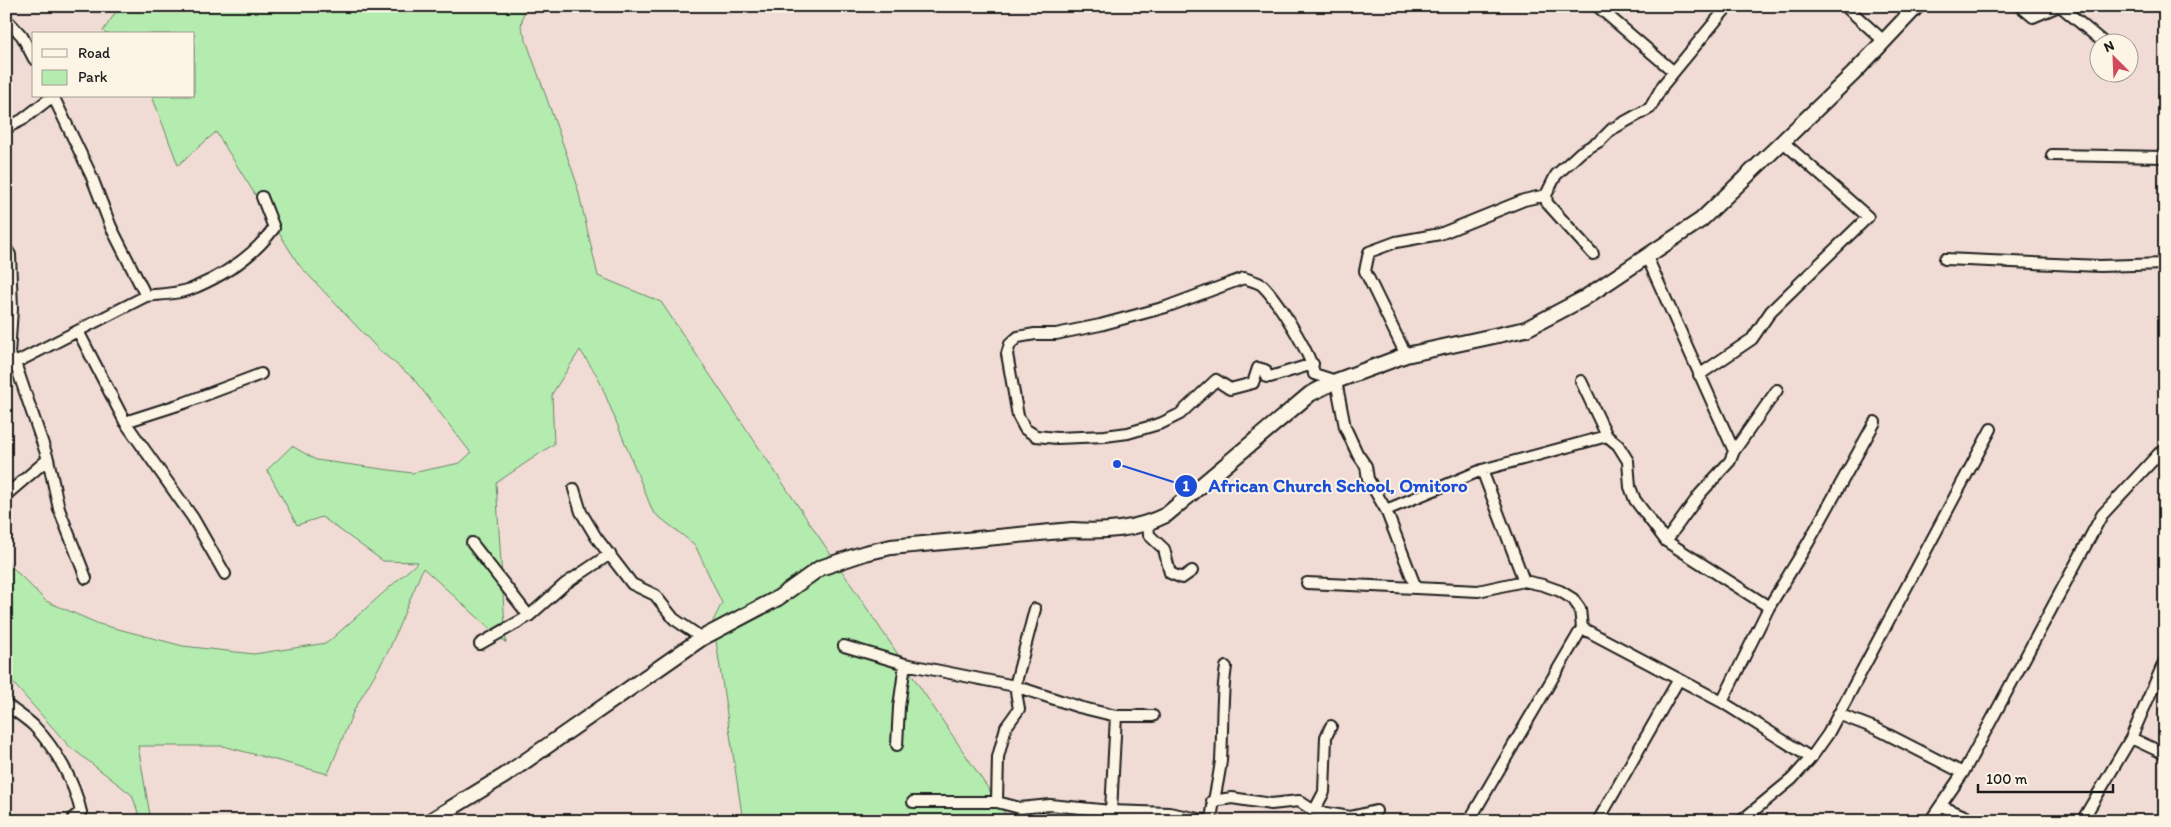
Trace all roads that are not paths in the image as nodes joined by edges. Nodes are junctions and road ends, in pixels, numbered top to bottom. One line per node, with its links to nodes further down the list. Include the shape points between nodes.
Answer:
1 (1597, 6): 11 (street)
2 (1728, 6): 11 (street)
3 (1845, 6): 9 (street)
4 (1918, 6): 9 (main road)
5 (2020, 6): 6 (street, via 2033,16)
6 (2060, 6): 8 (street)
7 (6, 19): 10 (street, via 22,36)
8 (2091, 32)
9 (1884, 42): 15 (main road)
10 (32, 55)
11 (1674, 72): 18 (street, via 1650,108 1612,129 1572,159 1556,175)
12 (50, 98): 14 (street)
13 (54, 98): 25 (street, via 92,175 111,227)
14 (6, 128)
15 (1782, 141): 22 (main road, via 1701,220); 32 (street, via 1868,217 1771,311 1752,339)
16 (2052, 155): 17 (street)
17 (2165, 157)
18 (1546, 195): 21 (street, via 1546,203); 27 (street, via 1524,200 1440,234 1396,242 1369,252 1365,271)
19 (262, 197): 25 (street, via 274,228 258,249 196,287)
20 (6, 248): 28 (street, via 10,255 12,309 9,354)
21 (1593, 254)
22 (1647, 257): 27 (main road, via 1583,299 1526,330); 32 (street)
23 (1945, 259): 24 (street, via 2100,266)
24 (2165, 264)
25 (146, 296): 26 (street)
26 (78, 331): 28 (street); 36 (street)
27 (1406, 355): 33 (main road)
28 (16, 363): 30 (street); 42 (street)
29 (1313, 364): 29 (street, via 1305,346 1261,284 1244,278 1166,307 1100,325 1018,338 1010,344 1007,354 1013,396 1025,429 1036,436 1056,438 1128,433 1180,414 1216,380 1230,389 1253,383 1258,368 1265,370 1270,377); 33 (street, via 1314,374)
30 (6, 370)
31 (261, 374): 36 (street, via 184,404)
32 (1698, 375): 41 (street)
33 (1336, 381): 46 (street, via 1345,427); 47 (main road, via 1302,400 1166,515)
34 (1581, 381): 39 (street)
35 (1777, 390): 41 (street)
36 (125, 422): 52 (street, via 194,518)
37 (1875, 422): 57 (street)
38 (1991, 429): 71 (street)
39 (1607, 436): 43 (street); 48 (street, via 1618,445 1628,461 1634,500)
40 (2165, 447): 79 (street, via 2102,515)
41 (1734, 451): 48 (street, via 1730,461 1700,494)
42 (48, 459): 45 (street); 53 (street, via 59,509)
43 (1482, 470): 46 (street); 54 (street)
44 (574, 489): 50 (street, via 581,512)
45 (6, 495)
46 (1386, 510): 56 (street)
47 (1148, 524): 51 (street, via 1148,535 1164,549 1170,573 1182,578); 61 (main road, via 1099,532 1072,530 865,553 820,568 778,598)
48 (1666, 541): 57 (street)
49 (472, 543): 59 (street)
50 (610, 554): 59 (street, via 564,584); 61 (street, via 632,584 655,595 674,619)
51 (1192, 571)
52 (225, 574)
53 (86, 578)
54 (1524, 581): 56 (street, via 1478,591); 60 (street, via 1560,591 1574,600 1580,609)
55 (1307, 583): 56 (street)
56 (1416, 588)
57 (1769, 607): 69 (street)
58 (1035, 609): 68 (street)
59 (529, 616): 62 (street)
60 (1582, 628): 67 (street); 90 (street)
61 (702, 638): 88 (main road, via 504,776)
62 (480, 644)
63 (844, 646): 65 (street)
64 (2165, 660): 75 (street)
65 (906, 664): 68 (street); 76 (street)
66 (1226, 667): 80 (street, via 1222,690 1221,761)
67 (1679, 679): 69 (street); 91 (street)
68 (1015, 686): 72 (street); 82 (street, via 1019,709 1006,728 998,757)
69 (1722, 702): 78 (street)
70 (6, 704): 87 (street, via 33,725 68,776 81,812 74,817)
71 (1838, 714): 78 (street); 79 (street, via 1877,728)
72 (1116, 716): 73 (street); 84 (street)
73 (1153, 716)
74 (1331, 726): 85 (street, via 1326,737 1324,792)
75 (2131, 738): 77 (street); 95 (street)
76 (897, 744)
77 (2165, 754)
78 (1811, 758): 92 (street, via 1792,779)
79 (1963, 773): 83 (street)
80 (1212, 801): 85 (street, via 1232,798 1272,804 1299,801); 89 (street)
81 (913, 802): 82 (street)
82 (997, 802): 84 (street, via 1020,808 1050,805)
83 (1941, 806): 93 (street); 94 (street)
84 (1111, 811): 89 (street, via 1169,813)
85 (1314, 811): 86 (street, via 1350,816)
86 (1376, 811)
87 (76, 821)
88 (430, 821)
89 (1210, 821)
90 (1469, 821)
91 (1598, 821)
92 (1741, 821)
93 (1930, 821)
94 (1976, 821)
95 (2082, 821)

